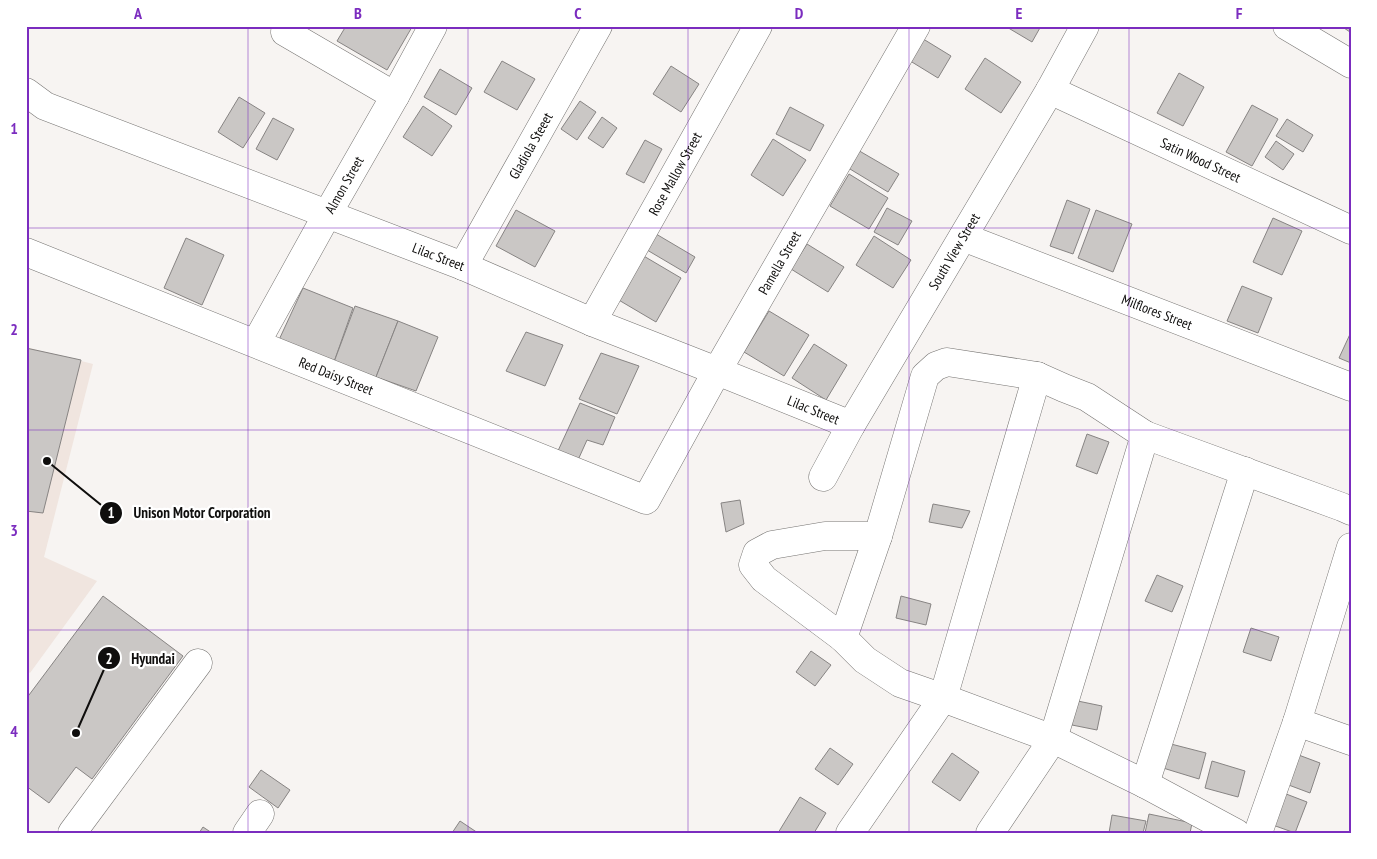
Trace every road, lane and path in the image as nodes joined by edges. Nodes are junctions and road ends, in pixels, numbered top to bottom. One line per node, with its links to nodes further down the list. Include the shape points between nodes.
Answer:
1 (433, 26): 11 (street, Almon Street)
2 (598, 26): 16 (street, Gladiola Steeet)
3 (758, 26): 17 (street, Rose Mallow Street)
4 (916, 26): 19 (street, Pamella Street)
5 (1085, 26): 9 (street, South View Street)
6 (1287, 26): 8 (street)
7 (285, 32): 11 (street)
8 (1351, 64)
9 (1050, 90): 13 (street, Satin Wood Street); 14 (street, South View Street)
10 (26, 92): 12 (street, Lilac Street, via 46,106)
11 (395, 96): 12 (street, Almon Street)
12 (328, 213): 16 (street, Lilac Street); 18 (street, Almon Street)
13 (1351, 230)
14 (962, 237): 21 (street, Milflores Street); 22 (street, South View Street)
15 (26, 252): 18 (street, Red Daisy Street)
16 (463, 266): 17 (street, Lilac Street)
17 (592, 322): 19 (street, Lilac Street)
18 (256, 344): 26 (street, Red Daisy Street)
19 (718, 371): 22 (street, Lilac Street); 26 (street, Pamella Street)
20 (1037, 376): 23 (street, via 1087,396); 28 (street, via 947,362 936,366 925,376); 32 (street)
21 (1351, 388)
22 (851, 425): 25 (street, South View Street)
23 (1145, 435): 24 (street); 34 (street)
24 (1245, 471): 27 (street); 36 (street)
25 (823, 477)
26 (646, 500)
27 (1351, 511)
28 (878, 536): 30 (street); 30 (street, via 825,536 772,545 757,553 753,565 764,579)
29 (1351, 548): 33 (street)
30 (842, 638): 32 (street, via 865,660 900,683)
31 (198, 663): 37 (street)
32 (943, 698): 34 (street); 38 (street)
33 (1297, 722): 35 (street); 41 (street)
34 (1053, 739): 36 (street); 39 (street)
35 (1351, 741)
36 (1145, 784): 40 (street)
37 (72, 833)
38 (850, 833)
39 (990, 833)
40 (1236, 833)
41 (1258, 833)

